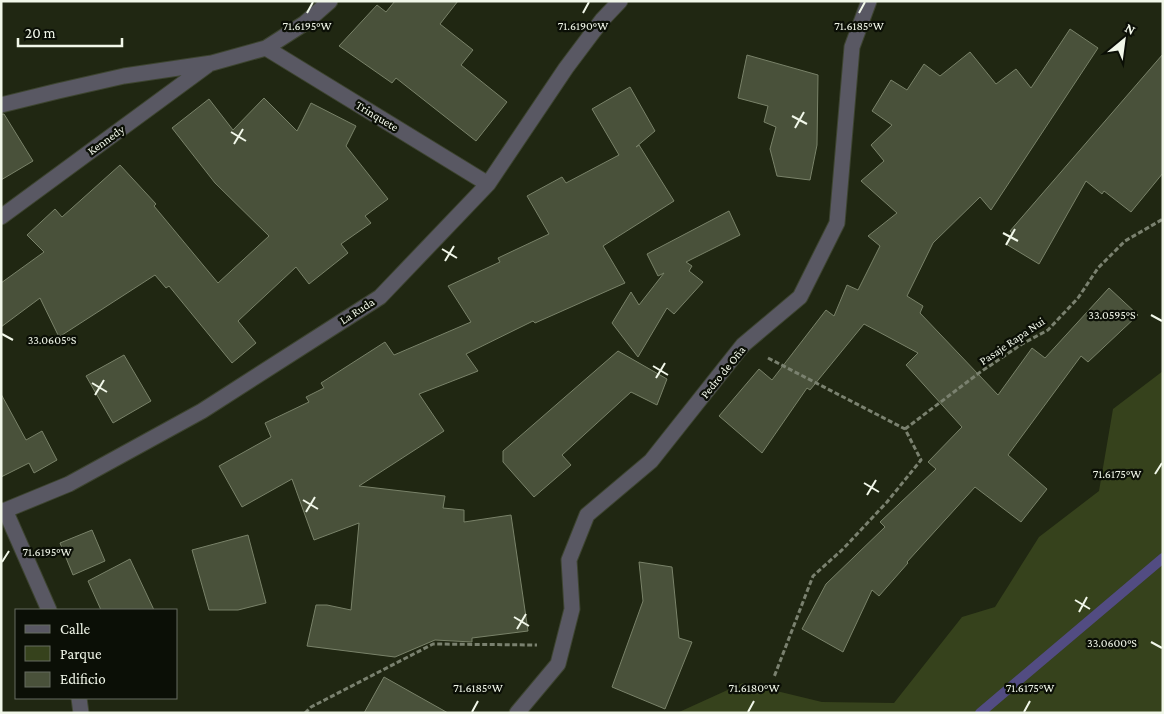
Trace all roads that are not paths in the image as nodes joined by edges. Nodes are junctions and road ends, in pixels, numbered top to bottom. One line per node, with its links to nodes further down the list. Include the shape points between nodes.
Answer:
1 (330, 1): 4 (street, via 305,23)
2 (620, 1): 7 (street, La Ruda, via 566,68)
3 (869, 1): 13 (street, Pedro de Oña, via 852,47 837,223 800,297 743,345 651,461 587,515 570,560 572,609 558,664)
4 (266, 48): 5 (street); 7 (street, Trinquete)
5 (212, 63): 6 (street, via 124,76); 8 (street, Kennedy)
6 (1, 105)
7 (488, 184): 9 (street, La Ruda, via 380,297 202,411 69,484)
8 (1, 217)
9 (3, 511): 10 (street)
10 (49, 609)
11 (79, 699): 12 (street)
12 (81, 713)
13 (517, 713)

